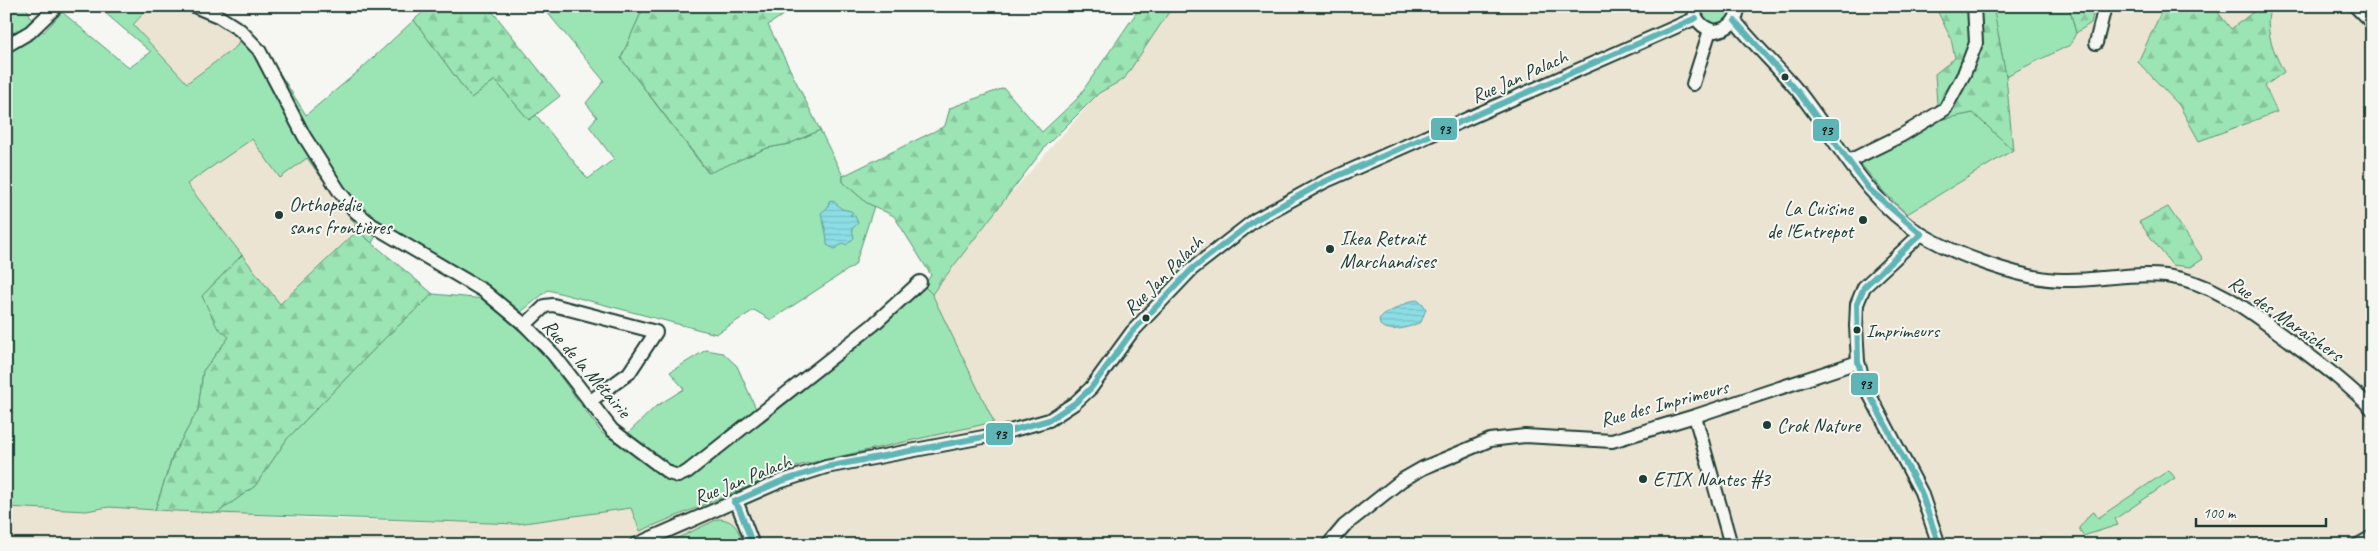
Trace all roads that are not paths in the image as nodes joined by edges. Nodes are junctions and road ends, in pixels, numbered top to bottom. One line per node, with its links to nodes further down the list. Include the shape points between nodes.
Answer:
1 (57, 6): 12 (street, via 30,32)
2 (194, 6): 17 (street, Rue de la Métairie, via 240,30 258,50 304,136 355,211 372,225 484,291)
3 (1738, 6): 8 (street)
4 (1974, 6): 14 (street, via 1976,43 1945,109)
5 (2105, 6): 11 (street)
6 (2355, 6): 9 (street)
7 (1695, 12): 10 (street); 22 (street, Rue Jan Palach, via 1324,182 1255,220 1192,268 1132,332 1091,388 1049,420 999,434 826,467 779,482)
8 (1735, 21): 10 (street, via 1726,28); 14 (street, Rue des Maraîchers, via 1799,93)
9 (2372, 23)
10 (1710, 30): 13 (street)
11 (2096, 43)
12 (6, 46)
13 (1694, 84)
14 (1849, 161): 15 (street, Rue des Maraîchers, via 1869,189)
15 (1921, 234): 18 (street, via 1864,287 1857,304); 20 (street, Rue des Maraîchers, via 1981,261 2034,278 2062,280 2127,274 2167,276 2205,286 2229,298 2285,338 2350,387)
16 (920, 282): 19 (street, Rue de la Métairie, via 873,325 678,476 669,473 612,430)
17 (525, 325): 19 (street, Rue de la Métairie, via 554,355); 19 (street, via 545,306 553,305 656,332 629,373)
18 (1858, 362): 21 (street, Rue des Imprimeurs); 28 (street, via 1865,386 1921,492)
19 (589, 402)
20 (2372, 409)
21 (1695, 416): 26 (street, Rue des Imprimeurs, via 1612,441 1525,436 1490,440 1402,480 1344,526); 27 (street)
22 (734, 502): 24 (street, Rue Jan Palach); 25 (street)
23 (2372, 537): 29 (street)
24 (635, 545)
25 (753, 545)
26 (1328, 545)
27 (1732, 545)
28 (1938, 545)
29 (2358, 545)

